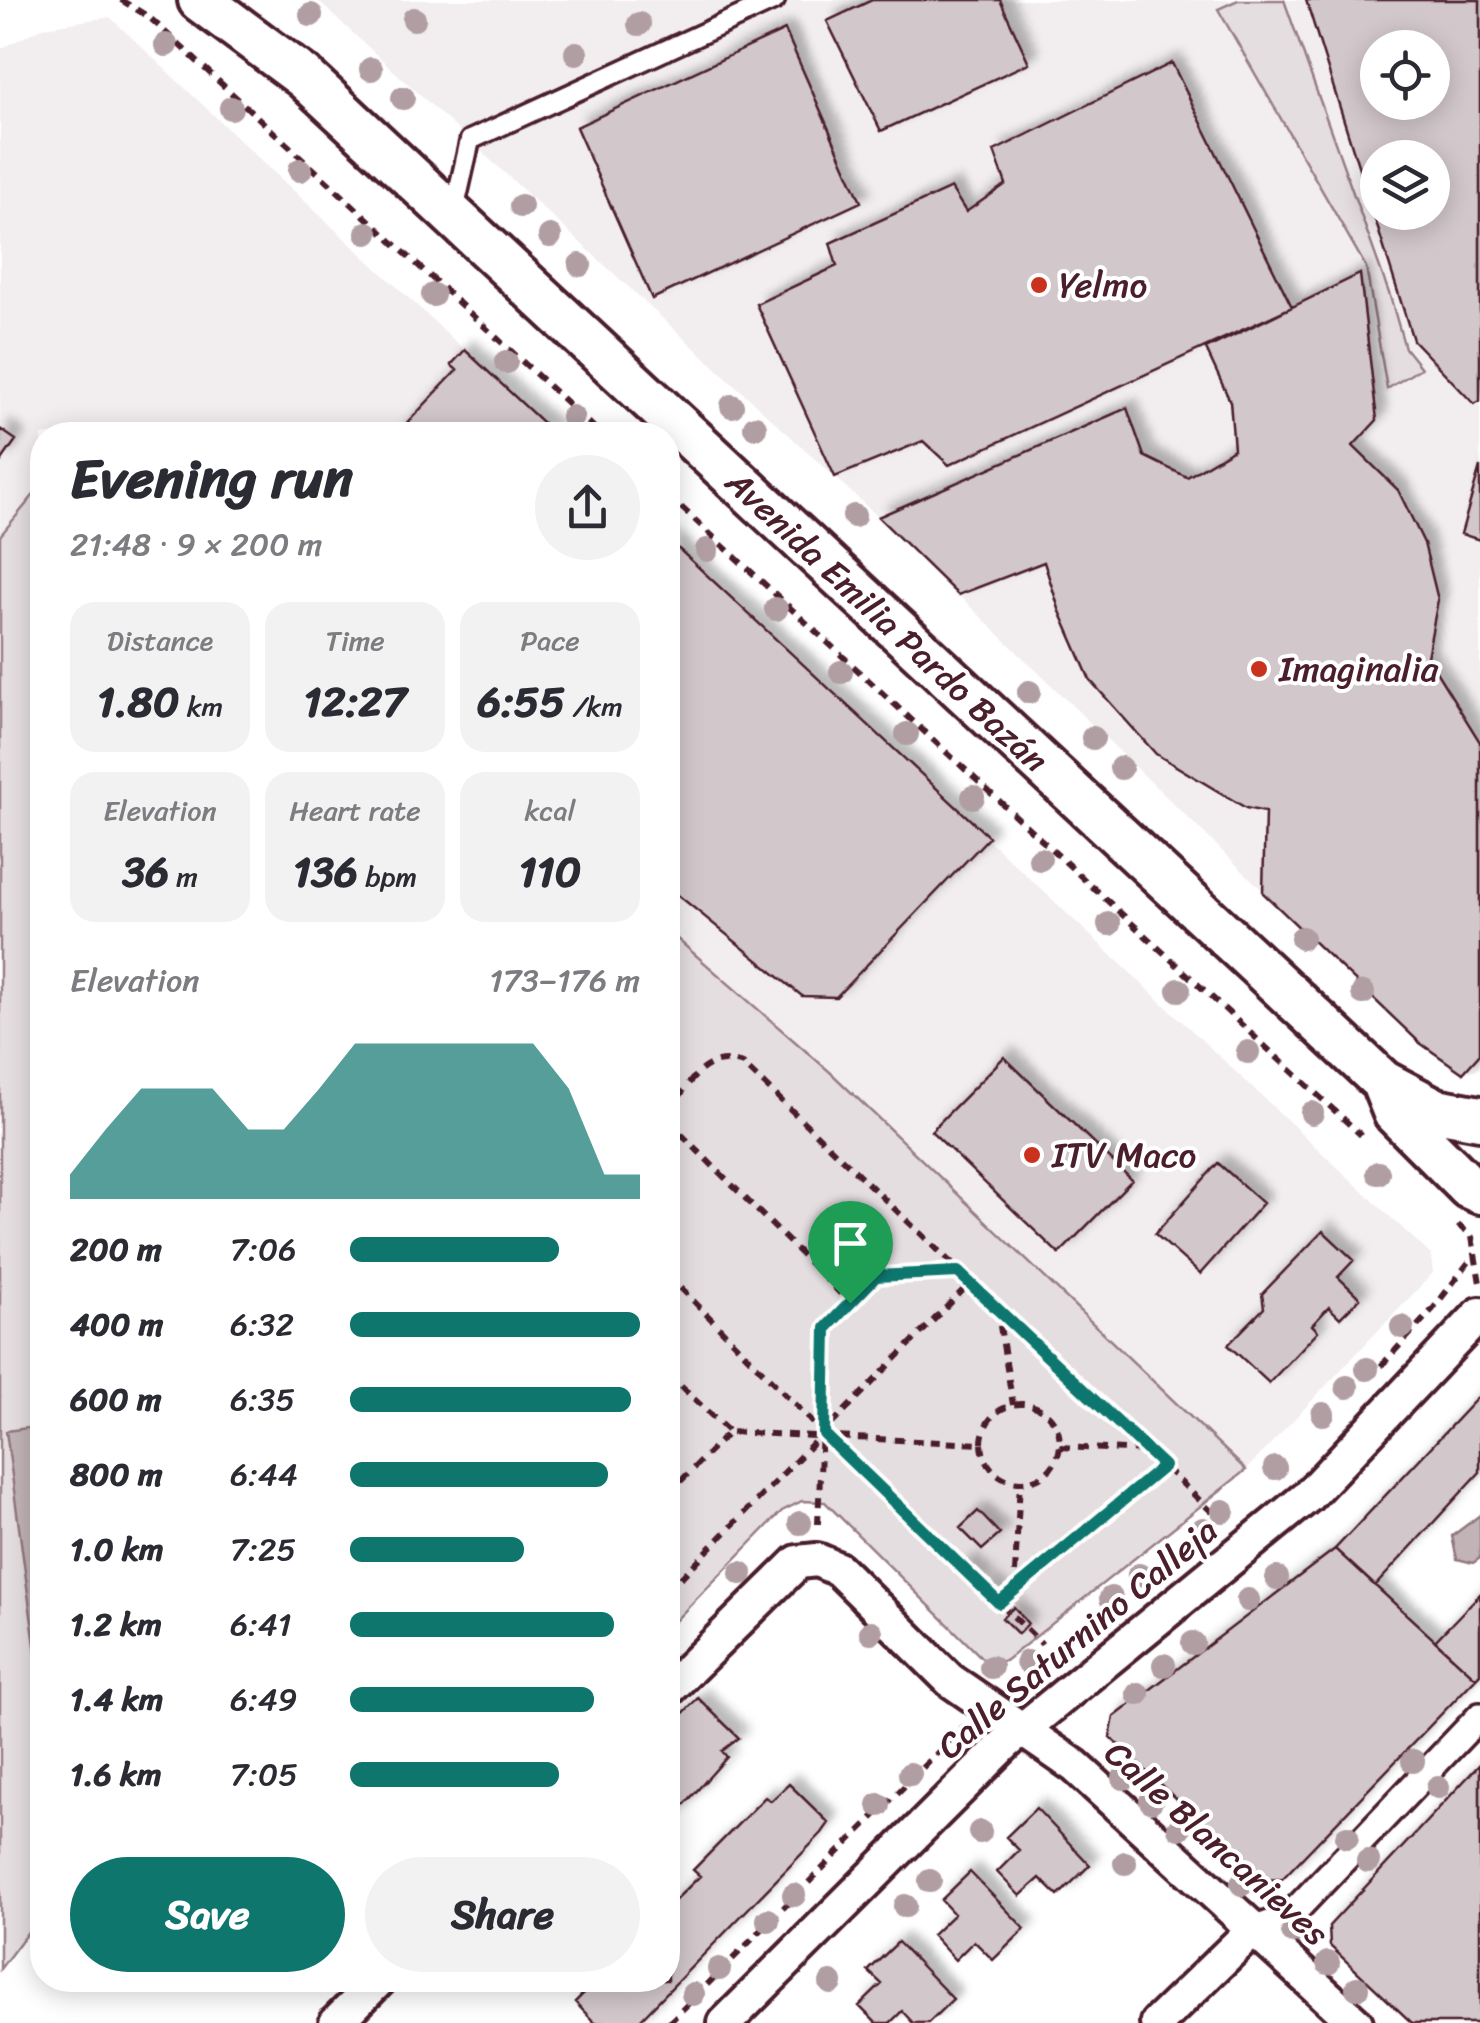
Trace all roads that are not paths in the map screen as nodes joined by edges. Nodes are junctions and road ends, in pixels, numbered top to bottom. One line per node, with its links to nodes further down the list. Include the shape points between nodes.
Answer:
1 (200, 0): 4 (street, Avenida Emilia Pardo Bazán)
2 (246, 0): 4 (street, Avenida Emilia Pardo Bazán)
3 (775, 0): 5 (lane, via 470,140 456,202)
4 (304, 77): 5 (street, Avenida Emilia Pardo Bazán)
5 (464, 229): 6 (street, Avenida Emilia Pardo Bazán)
6 (672, 422)
7 (680, 429): 8 (street, Avenida Emilia Pardo Bazán)
8 (1383, 1082): 9 (street, Avenida Emilia Pardo Bazán, via 1436,1110); 10 (street, Avenida Emilia Pardo Bazán, via 1395,1112 1469,1187)
9 (1480, 1118)
10 (1468, 1208)
11 (1480, 1314): 14 (street, Calle Saturnino Calleja, via 1308,1496)
12 (680, 1678): 14 (street, Calle Blancanieves, via 798,1562 817,1560 838,1568 950,1680)
13 (1480, 1716): 15 (street, via 1290,1916)
14 (1019, 1731): 15 (street, Calle Blancanieves, via 1074,1766); 18 (street, Calle Saturnino Calleja)
15 (1252, 1931): 19 (street); 20 (street, Calle Blancanieves)
16 (367, 1992): 17 (street)
17 (336, 2023)
18 (725, 2023)
19 (1157, 2023)
20 (1356, 2023)

